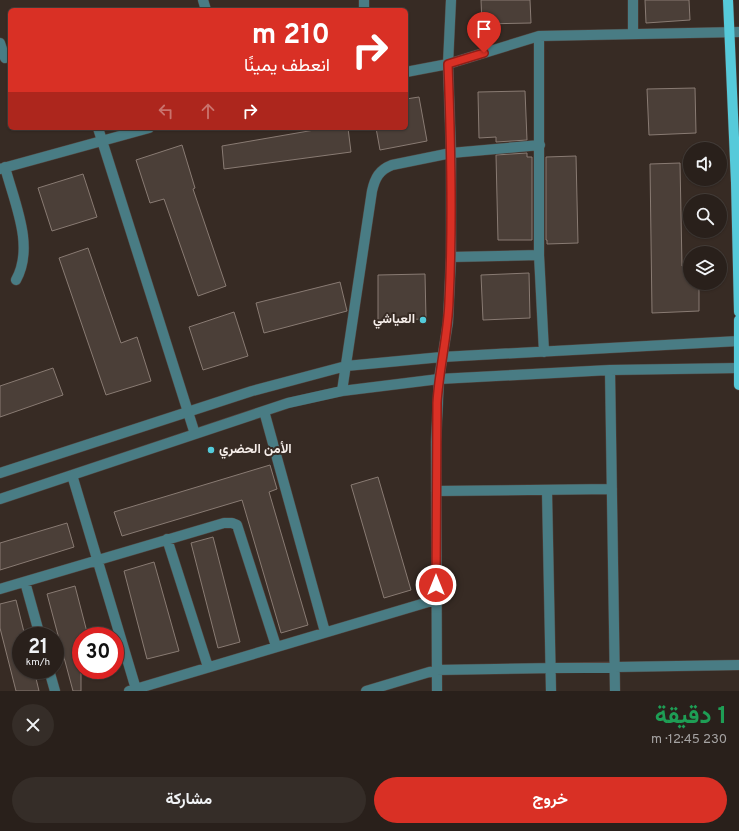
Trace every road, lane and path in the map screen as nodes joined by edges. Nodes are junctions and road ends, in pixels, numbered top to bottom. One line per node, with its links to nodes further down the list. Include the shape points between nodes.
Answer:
1 (451, 0): 9 (street)
2 (633, 0): 5 (street)
3 (728, 0): 4 (main road)
4 (734, 32): 5 (street); 17 (main road)
5 (633, 33): 6 (street)
6 (539, 36): 9 (street); 14 (street)
7 (0, 43): 8 (street)
8 (5, 58)
9 (448, 64): 10 (street); 15 (street)
10 (408, 72)
11 (99, 130): 13 (street)
12 (141, 130): 13 (street)
13 (102, 140): 16 (street); 33 (street)
14 (540, 145): 15 (street); 18 (street)
15 (451, 153): 19 (street); 26 (street, via 384,168 374,181)
16 (2, 168): 20 (street, via 24,243 24,256)
17 (738, 183): 21 (main road)
18 (539, 255): 19 (street); 24 (street)
19 (451, 257): 25 (street, via 448,322)
20 (16, 280)
21 (739, 312)
22 (739, 320): 23 (main road)
23 (739, 341): 24 (street); 27 (main road)
24 (544, 352): 25 (street)
25 (442, 357): 26 (street); 29 (street)
26 (346, 366): 31 (street); 33 (street, via 252,390)
27 (739, 368): 28 (street); 30 (main road)
28 (610, 370): 29 (street); 37 (street)
29 (439, 379): 31 (street); 38 (street)
30 (739, 386)
31 (342, 391): 32 (street)
32 (264, 411): 34 (street); 47 (street)
33 (188, 413): 34 (street); 35 (street)
34 (195, 434): 36 (street)
35 (0, 473)
36 (72, 475): 40 (street); 42 (street)
37 (612, 489): 39 (street); 52 (street)
38 (436, 491): 39 (street); 45 (street)
39 (548, 491): 51 (street)
40 (0, 499)
41 (167, 539): 42 (street); 48 (street, via 224,523 238,525); 50 (street)
42 (98, 560): 43 (street); 55 (street)
43 (25, 582): 44 (street); 46 (street)
44 (0, 589)
45 (435, 600): 47 (street); 53 (street)
46 (38, 627)
47 (325, 632): 48 (street)
48 (276, 646): 50 (street)
49 (739, 665): 52 (street)
50 (208, 667): 55 (street)
51 (550, 668): 52 (street); 53 (street); 59 (street)
52 (614, 668): 60 (street)
53 (436, 670): 57 (street); 58 (street)
54 (52, 679): 56 (street)
55 (133, 690)
56 (55, 691)
57 (366, 691)
58 (437, 691)
59 (551, 691)
60 (614, 691)

